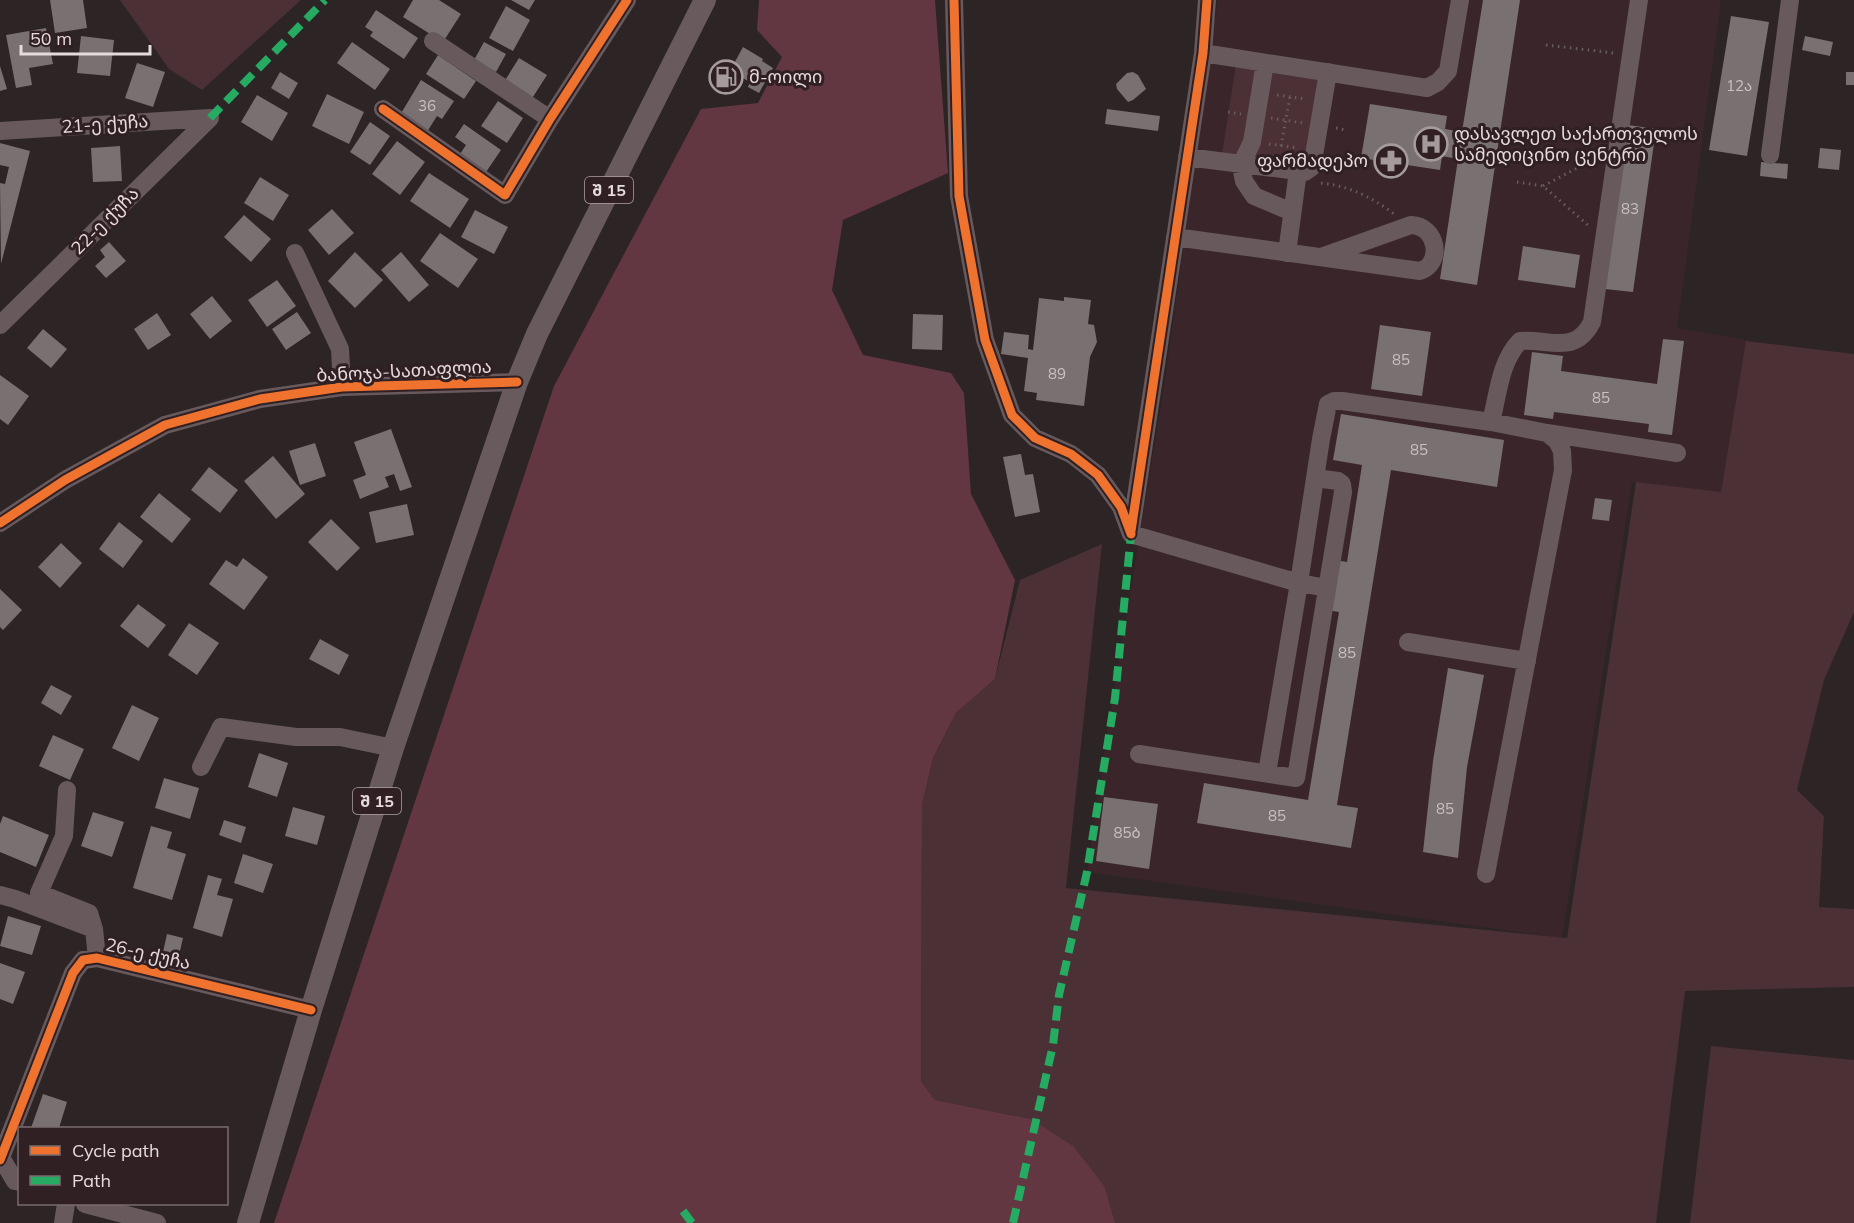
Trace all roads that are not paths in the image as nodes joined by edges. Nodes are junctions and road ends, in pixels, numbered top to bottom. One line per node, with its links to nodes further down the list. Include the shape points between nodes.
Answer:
1 (627, 0): 14 (street)
2 (705, 0): 26 (main road, შ 15, via 537,334)
3 (954, 0): 33 (street, via 959,196 985,340 1012,415 1035,438 1071,454 1098,475 1121,507)
4 (1207, 0): 9 (street)
5 (1460, 0): 11 (street, via 1448,71 1427,88)
6 (1639, 0): 28 (street, via 1593,322 1587,333 1569,343 1520,341 1507,358)
7 (1790, 0): 16 (street)
8 (432, 41): 14 (street)
9 (1203, 52): 10 (street); 17 (street)
10 (1265, 63): 11 (street); 18 (street, via 1252,142)
11 (1328, 72): 19 (street, via 1312,167)
12 (383, 109): 14 (street, via 505,195)
13 (210, 118): 15 (street, 21-ე ქუჩა); 25 (street, 22-ე ქუჩა)
14 (550, 119)
15 (0, 131)
16 (1770, 155)
17 (1187, 157): 18 (street); 21 (street)
18 (1241, 165): 19 (street); 20 (street, via 1244,181 1254,196)
19 (1297, 178): 20 (street)
20 (1292, 212): 23 (street)
21 (1175, 237): 23 (street); 33 (street)
22 (295, 253): 27 (street, via 340,349)
23 (1287, 253): 24 (street)
24 (1321, 257): 24 (street, via 1420,271 1431,264 1434,241 1429,230 1420,225)
25 (0, 325)
26 (517, 382): 27 (street, ბანოჯა-სათაფლია); 38 (main road, შ 15)
27 (342, 387): 32 (street, ბანოჯა-სათაფლია, via 260,399 165,424 65,480)
28 (1491, 422): 29 (street); 31 (street, via 1334,401 1326,411)
29 (1547, 434): 30 (street); 37 (street, via 1562,451 1563,470)
30 (1677, 453)
31 (1315, 478): 34 (street); 35 (street, via 1342,484)
32 (0, 523)
33 (1131, 534): 34 (street)
34 (1299, 583): 35 (street); 41 (street)
35 (1327, 588): 41 (street, via 1296,778)
36 (1408, 642): 37 (street)
37 (1527, 660): 43 (street)
38 (393, 748): 40 (street, via 340,736 296,737 221,727); 47 (main road, შ 15)
39 (1139, 754): 41 (street)
40 (201, 767)
41 (1267, 773)
42 (67, 790): 45 (street, via 64,836 39,893 89,913)
43 (1486, 874)
44 (0, 895): 45 (street)
45 (94, 929): 46 (street)
46 (97, 958): 47 (street, 26-ე ქუჩა); 48 (street, 26-ე ქუჩა, via 83,960 73,973)
47 (311, 1010): 54 (main road, შ 15)
48 (0, 1158): 49 (street)
49 (18, 1181)
50 (66, 1205): 52 (street)
51 (92, 1205): 53 (street)
52 (63, 1223)
53 (157, 1223)
54 (248, 1223)

